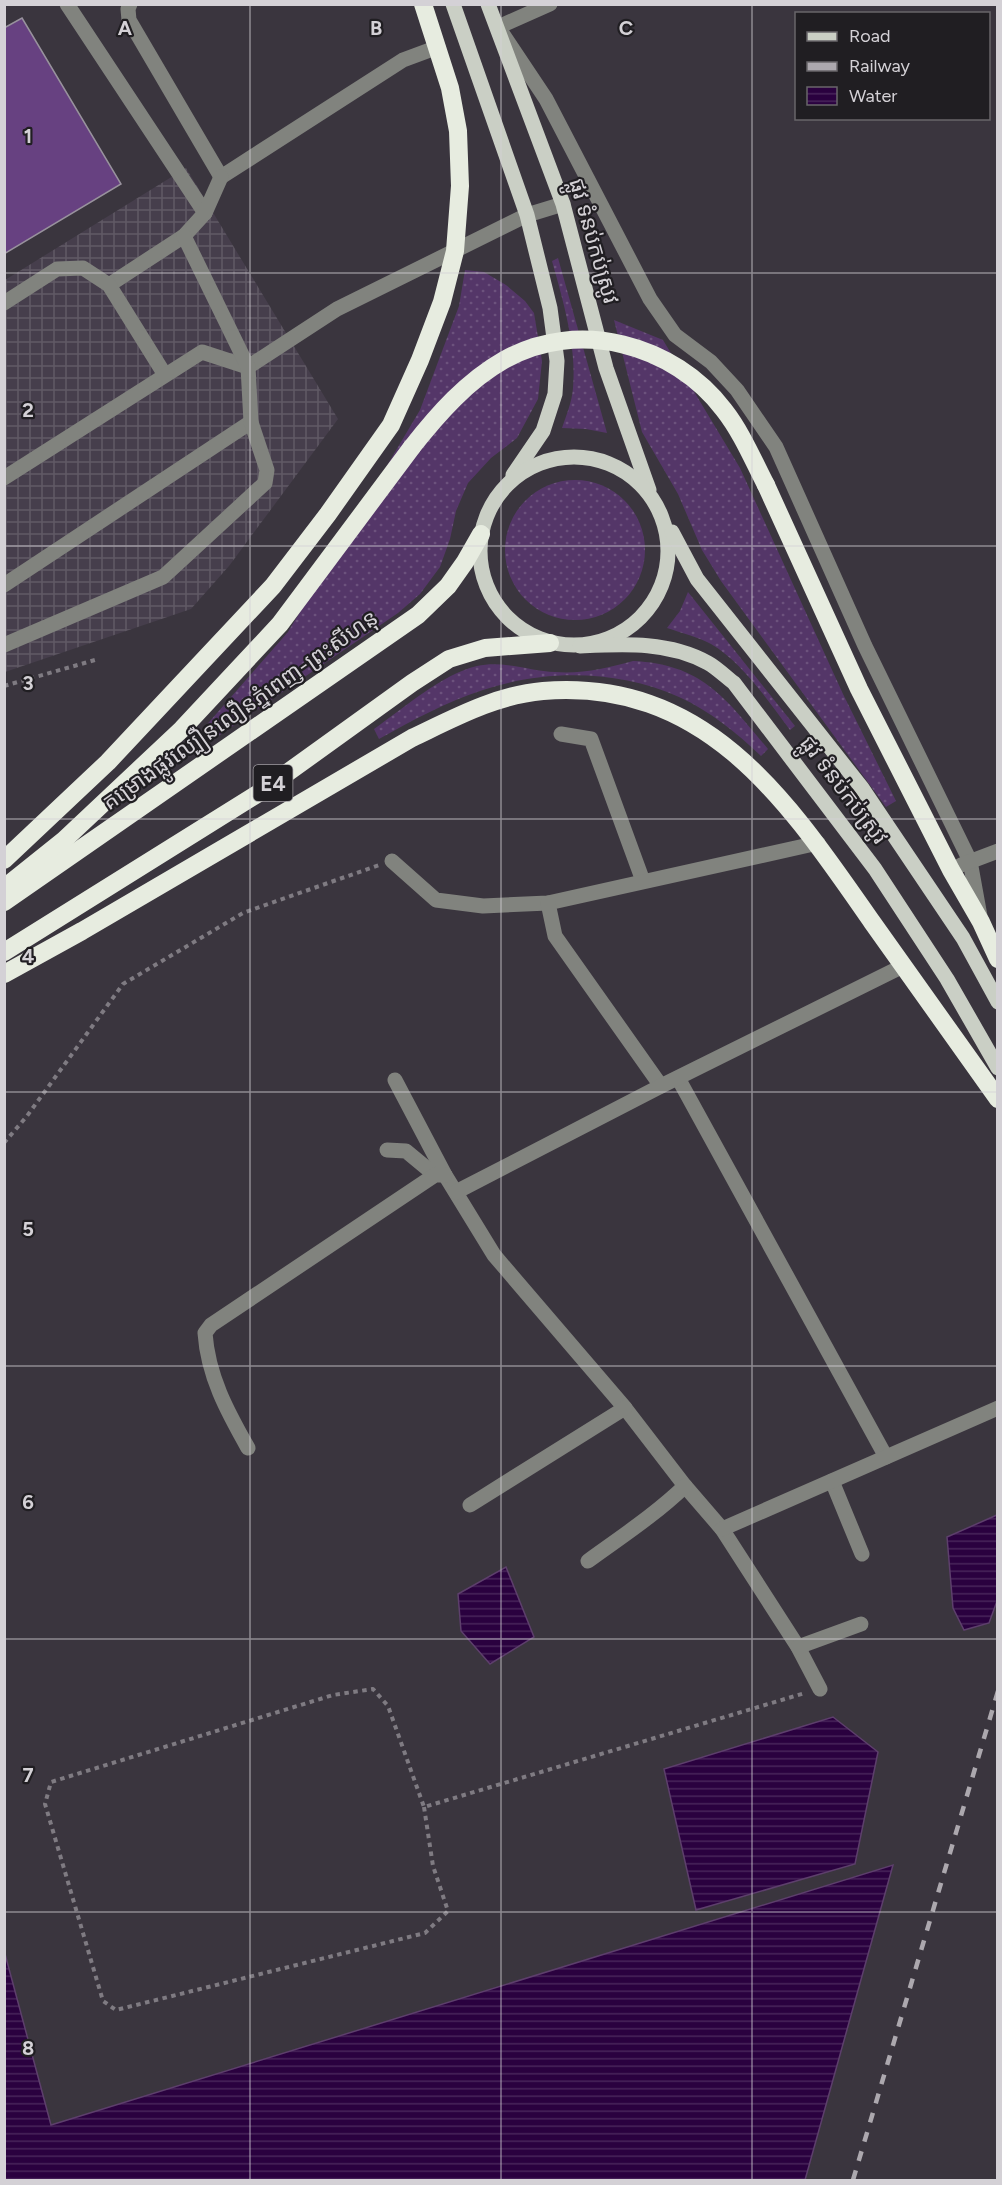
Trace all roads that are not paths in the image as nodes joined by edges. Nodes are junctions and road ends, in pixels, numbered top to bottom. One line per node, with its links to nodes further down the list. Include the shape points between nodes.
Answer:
1 (67, 4): 11 (street)
2 (130, 4): 9 (street, via 129,20)
3 (423, 4): 8 (highway)
4 (453, 4): 12 (main road)
5 (488, 4): 7 (main road, ផ្លូវ ទំនប់កប់ស្រូវ)
6 (550, 4): 7 (street)
7 (498, 27): 10 (main road, ផ្លូវ ទំនប់កប់ស្រូវ); 34 (street, via 546,99 650,299 675,335 711,362 737,390 776,447 865,646)
8 (438, 47): 9 (street, via 403,60); 14 (highway, via 458,131 460,186)
9 (221, 177): 11 (street)
10 (563, 204): 12 (street); 22 (main road, ផ្លូវ ទំនប់កប់ស្រូវ, via 606,368)
11 (205, 213): 13 (street)
12 (527, 215): 14 (street); 21 (main road, via 550,308 557,361 555,394 543,431)
13 (184, 236): 15 (street); 17 (street)
14 (455, 250): 17 (street, via 337,309); 32 (highway, via 442,302 391,424 328,514 265,594 108,762)
15 (109, 285): 16 (street, via 83,268 57,269); 18 (street)
16 (4, 303)
17 (248, 367): 18 (street, via 202,351); 19 (street)
18 (165, 375): 20 (street)
19 (251, 422): 25 (street); 27 (street, via 267,470 265,483 163,577)
20 (4, 478)
21 (506, 486): 22 (main road, E4, via 532,466 563,457 596,458 626,471); 24 (main road, E4, via 490,508)
22 (650, 493): 23 (main road, E4)
23 (664, 518): 28 (main road, E4, via 670,547 666,576 654,603 634,625 609,640); 45 (main road, ផ្លូវ ទំនប់កប់ស្រូវ, via 697,579 862,788 911,858 963,938)
24 (481, 534): 26 (main road, E4, via 480,563 487,590 502,614 524,632); 38 (highway, គម្រោងផ្លូវល្បឿនលឿនភ្នំពេញ-ព្រះសីហនុ / E4, via 447,586 418,615)
25 (4, 585)
26 (550, 643): 28 (main road, E4); 41 (highway, E4, via 485,648 449,659 262,791)
27 (4, 645)
28 (580, 646): 46 (main road, ផ្លូវ ទំនប់កប់ស្រូវ, via 634,643 672,649 708,663 734,683 876,869 947,979)
29 (561, 734): 36 (street, via 591,739)
30 (818, 843): 36 (street); 43 (highway); 44 (highway, via 739,756 678,715 612,693 541,691 466,712 412,738)
31 (998, 851): 34 (street)
32 (4, 860)
33 (392, 861): 39 (street, via 436,900 483,906)
34 (970, 861): 35 (street); 40 (street)
35 (951, 870): 37 (highway, bridge, via 859,689 745,442 724,410 700,383 671,362 637,347 610,341 572,340 536,346 505,360 471,383 427,428 280,624 183,729 64,840); 40 (highway)
36 (643, 882): 39 (street)
37 (4, 888)
38 (4, 902)
39 (548, 903): 49 (street, via 555,936)
40 (981, 922): 42 (highway)
41 (4, 952)
42 (998, 959)
43 (903, 966): 47 (street); 50 (highway)
44 (4, 974)
45 (998, 1002)
46 (998, 1068)
47 (678, 1078): 49 (street); 57 (street)
48 (395, 1080): 52 (street)
49 (661, 1086): 53 (street)
50 (998, 1099)
51 (387, 1150): 52 (street, via 406,1151)
52 (440, 1175): 53 (street); 56 (street, via 211,1325 205,1333 223,1404)
53 (456, 1192): 54 (street, via 494,1255)
54 (625, 1408): 59 (street); 60 (street)
55 (998, 1408): 57 (street)
56 (248, 1448)
57 (886, 1457): 58 (street)
58 (832, 1481): 61 (street); 62 (street)
59 (686, 1486): 61 (street); 63 (street)
60 (470, 1505)
61 (722, 1529): 65 (street)
62 (862, 1554)
63 (588, 1562)
64 (861, 1624): 65 (street)
65 (798, 1647): 66 (street)
66 (820, 1689)

